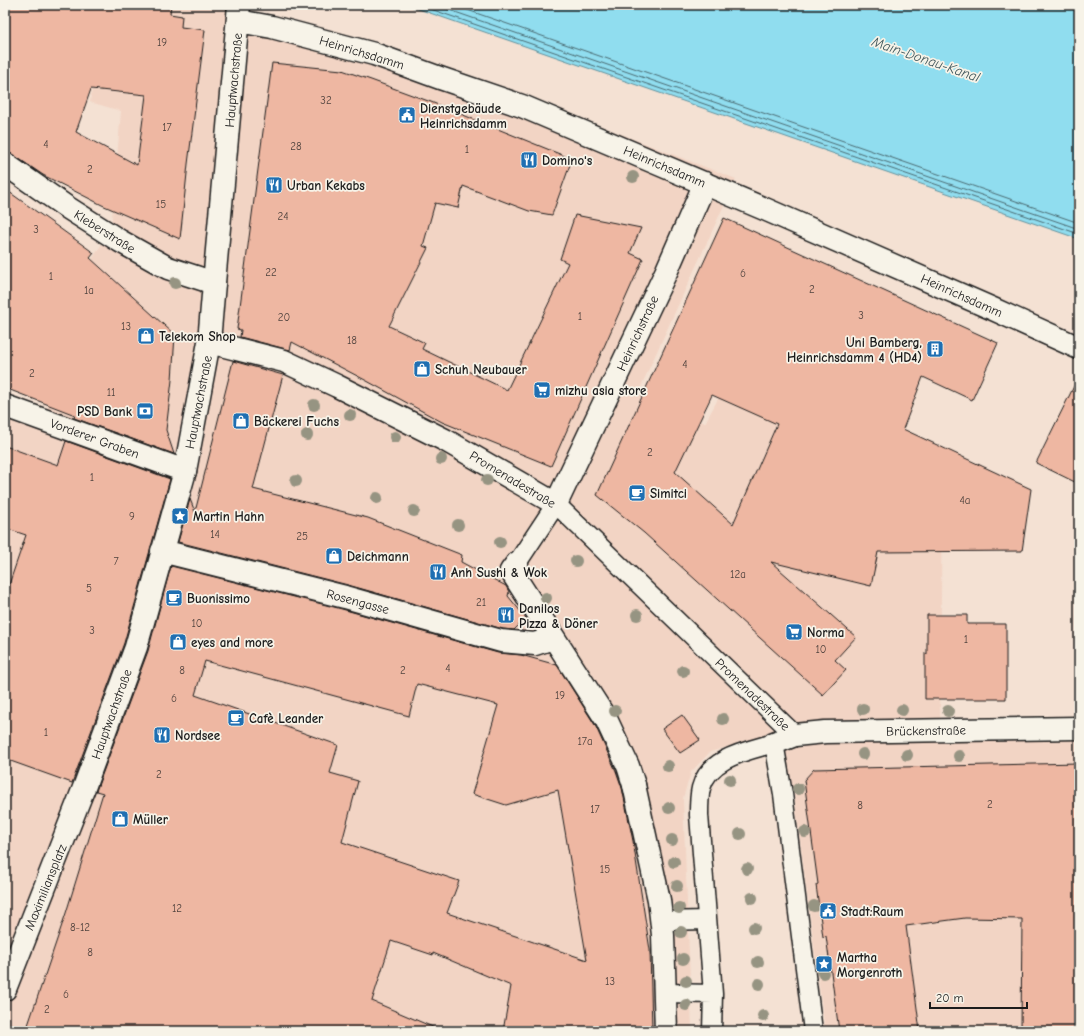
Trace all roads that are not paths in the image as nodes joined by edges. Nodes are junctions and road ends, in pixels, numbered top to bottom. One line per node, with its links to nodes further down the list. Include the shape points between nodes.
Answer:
1 (239, 13): 3 (street, Heinrichsdamm, via 272,27 374,54 522,106); 4 (street, Hauptwachstraße)
2 (5, 164): 4 (street, Kleberstraße, via 120,242 168,268)
3 (705, 183): 6 (street, Heinrichsdamm); 9 (street, Heinrichstraße, via 667,270)
4 (214, 283): 5 (street, Hauptwachstraße)
5 (210, 342): 8 (street, Hauptwachstraße); 9 (street, Promenadestraße, via 291,364 445,440)
6 (1079, 348)
7 (5, 406): 8 (street, Vorderer Graben)
8 (185, 471): 10 (street, Hauptwachstraße)
9 (556, 504): 11 (lane); 13 (lane, Promenadestraße)
10 (162, 551): 12 (street, Rosengasse, via 345,597 501,641 535,644); 16 (street, Hauptwachstraße, via 136,647)
11 (517, 563): 12 (street, via 511,571)
12 (553, 638): 17 (street, via 606,718 628,766 659,900)
13 (788, 728): 14 (street, Brückenstraße, via 825,732); 15 (street, Brückenstraße)
14 (1079, 728)
15 (774, 743): 18 (lane, Promenadestraße, via 720,762 707,775 701,787 699,815); 24 (lane, Promenadestraße, via 783,794)
16 (86, 785): 19 (street, Maximiliansplatz)
17 (661, 920): 18 (lane); 20 (street)
18 (707, 920): 21 (lane, Promenadestraße)
19 (5, 989)
20 (665, 993): 21 (lane); 22 (street)
21 (713, 994): 23 (lane, Promenadestraße)
22 (666, 1031)
23 (712, 1031)
24 (813, 1031)

